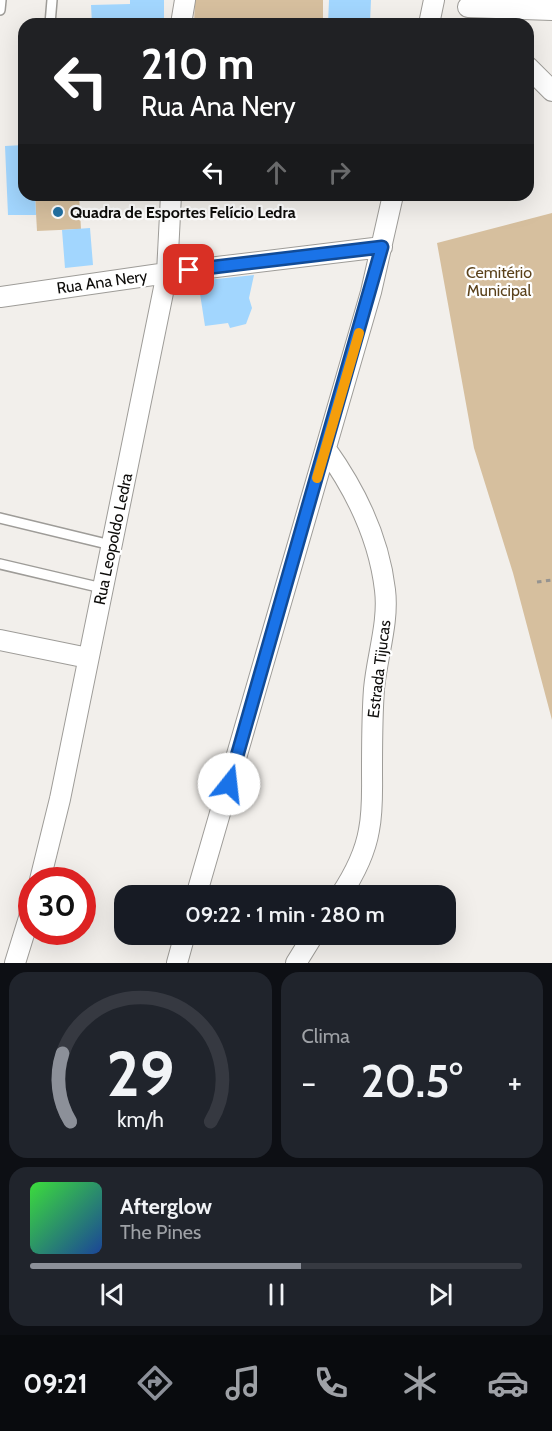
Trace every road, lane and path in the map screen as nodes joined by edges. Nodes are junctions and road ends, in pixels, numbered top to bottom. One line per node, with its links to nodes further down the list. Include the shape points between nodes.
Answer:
1 (1, 0): 6 (lane)
2 (52, 0): 8 (lane)
3 (185, 0): 9 (street)
4 (434, 0): 10 (street)
5 (464, 3): 7 (street); 11 (street)
6 (0, 10)
7 (552, 10)
8 (50, 18)
9 (183, 18)
10 (430, 18)
11 (479, 18)
12 (534, 73): 13 (street)
13 (552, 92)
14 (171, 201): 17 (street, Rua Leopoldo Ledra)
15 (392, 201): 16 (street)
16 (382, 247): 17 (street, Rua Ana Nery); 19 (street)
17 (167, 273): 18 (street, Rua Ana Nery); 21 (street, Rua Leopoldo Ledra)
18 (0, 297)
19 (326, 449): 29 (street); 30 (street, Estrada Tijucas, via 366,519 386,592 374,687 369,830 361,860)
20 (0, 518): 21 (lane)
21 (111, 545): 25 (street, Rua Leopoldo Ledra)
22 (0, 564): 25 (lane)
23 (552, 580): 24 (path)
24 (537, 582)
25 (102, 588): 27 (street, Rua Leopoldo Ledra)
26 (0, 640): 27 (street)
27 (88, 658): 28 (street, Rua Leopoldo Ledra)
28 (43, 867)
29 (199, 885)
30 (346, 885)
31 (21, 945): 34 (street)
32 (182, 945): 35 (street)
33 (307, 945): 36 (street)
34 (15, 963)
35 (177, 963)
36 (296, 963)

